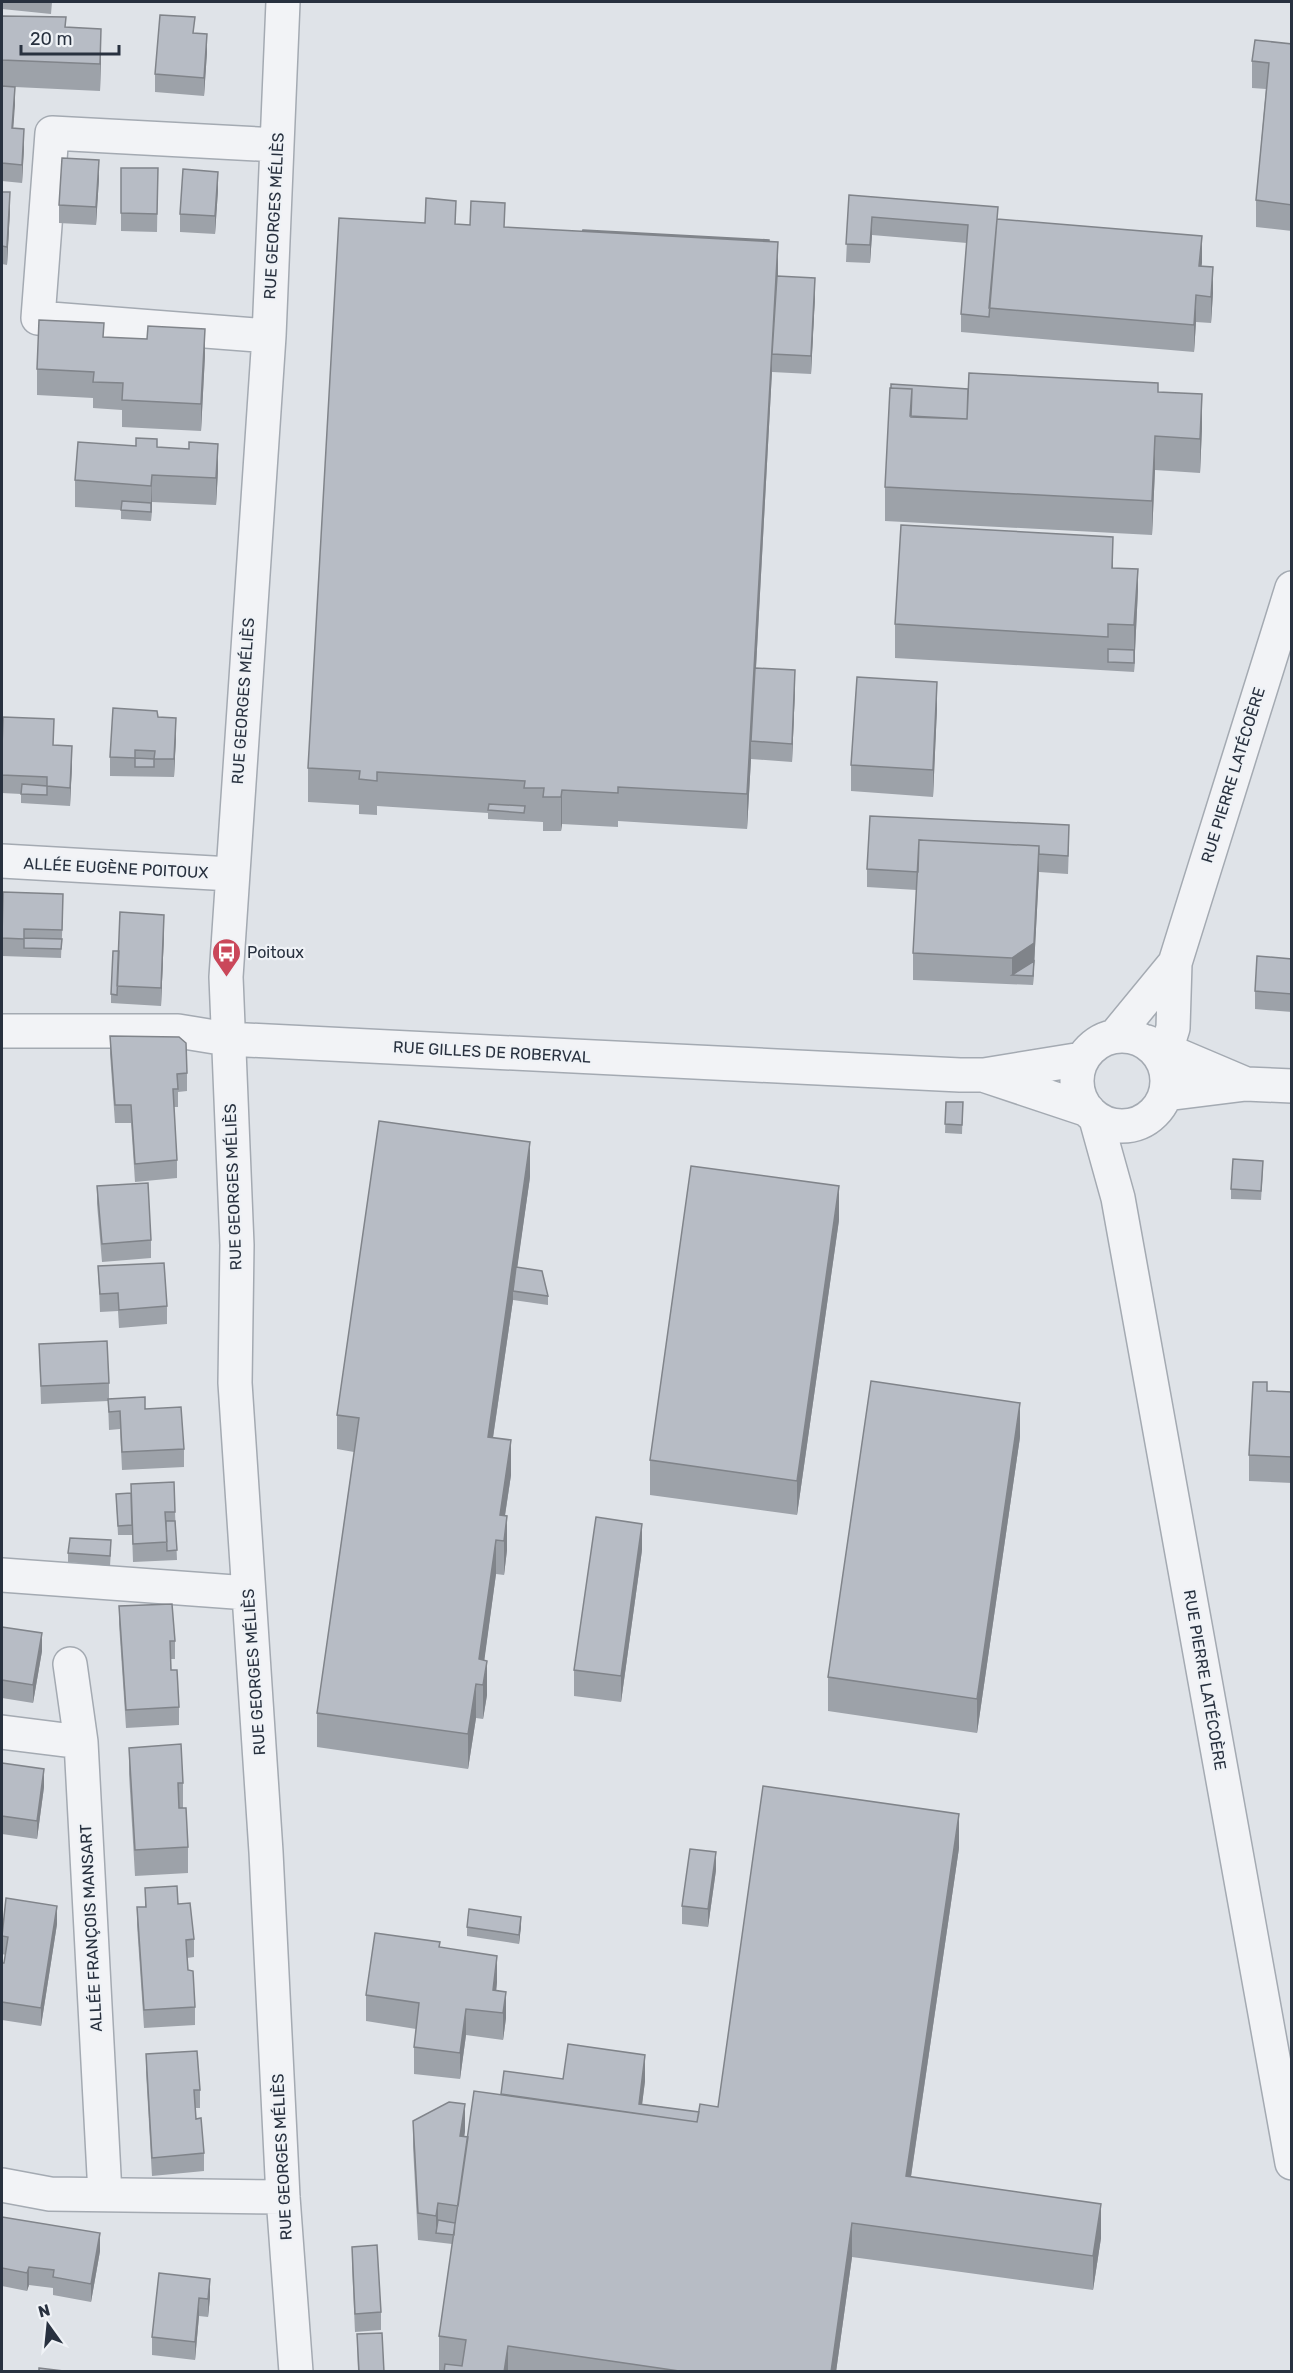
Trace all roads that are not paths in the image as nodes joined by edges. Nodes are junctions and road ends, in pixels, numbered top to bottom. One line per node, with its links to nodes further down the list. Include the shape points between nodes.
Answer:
1 (283, 2): 2 (street, RUE GEORGES MÉLIÈS)
2 (277, 145): 3 (street, RUE GEORGES MÉLIÈS); 3 (street, via 52,133 38,318)
3 (269, 336): 6 (street, RUE GEORGES MÉLIÈS)
4 (1292, 588): 7 (street, RUE PIERRE LATÉCOÈRE)
5 (2, 861): 6 (street, ALLÉE EUGÈNE POITOUX)
6 (231, 874): 9 (street, RUE GEORGES MÉLIÈS)
7 (1175, 963): 10 (street, RUE PIERRE LATÉCOÈRE); 10 (street, RUE PIERRE LATÉCOÈRE, via 1173,1028)
8 (2, 1030): 9 (street, RUE GILLES DE ROBERVAL, via 178,1031)
9 (227, 1039): 12 (street, RUE GILLES DE ROBERVAL); 20 (street, RUE GEORGES MÉLIÈS, via 237,1245 235,1383)
10 (1148, 1047): 11 (street, via 1096,1044); 13 (street); 15 (street, via 1168,1077)
11 (1082, 1059): 12 (street, RUE GILLES DE ROBERVAL); 16 (street, via 1077,1086 1080,1099)
12 (984, 1075): 16 (street, RUE GILLES DE ROBERVAL)
13 (1246, 1084): 14 (street); 15 (street)
14 (1292, 1086)
15 (1166, 1094): 17 (street, via 1145,1120)
16 (1092, 1114): 17 (street, via 1112,1125); 18 (street, RUE PIERRE LATÉCOÈRE)
17 (1129, 1125): 18 (street, RUE PIERRE LATÉCOÈRE)
18 (1118, 1198): 24 (street, RUE PIERRE LATÉCOÈRE)
19 (2, 1575): 20 (street)
20 (248, 1593): 27 (street, RUE GEORGES MÉLIÈS)
21 (70, 1664): 23 (street, ALLÉE FRANÇOIS MANSART)
22 (2, 1732): 23 (street)
23 (81, 1742): 26 (street, ALLÉE FRANÇOIS MANSART)
24 (1292, 2163)
25 (2, 2185): 26 (street, via 50,2194)
26 (105, 2194): 27 (street)
27 (283, 2197): 28 (street, RUE GEORGES MÉLIÈS)
28 (296, 2372)

